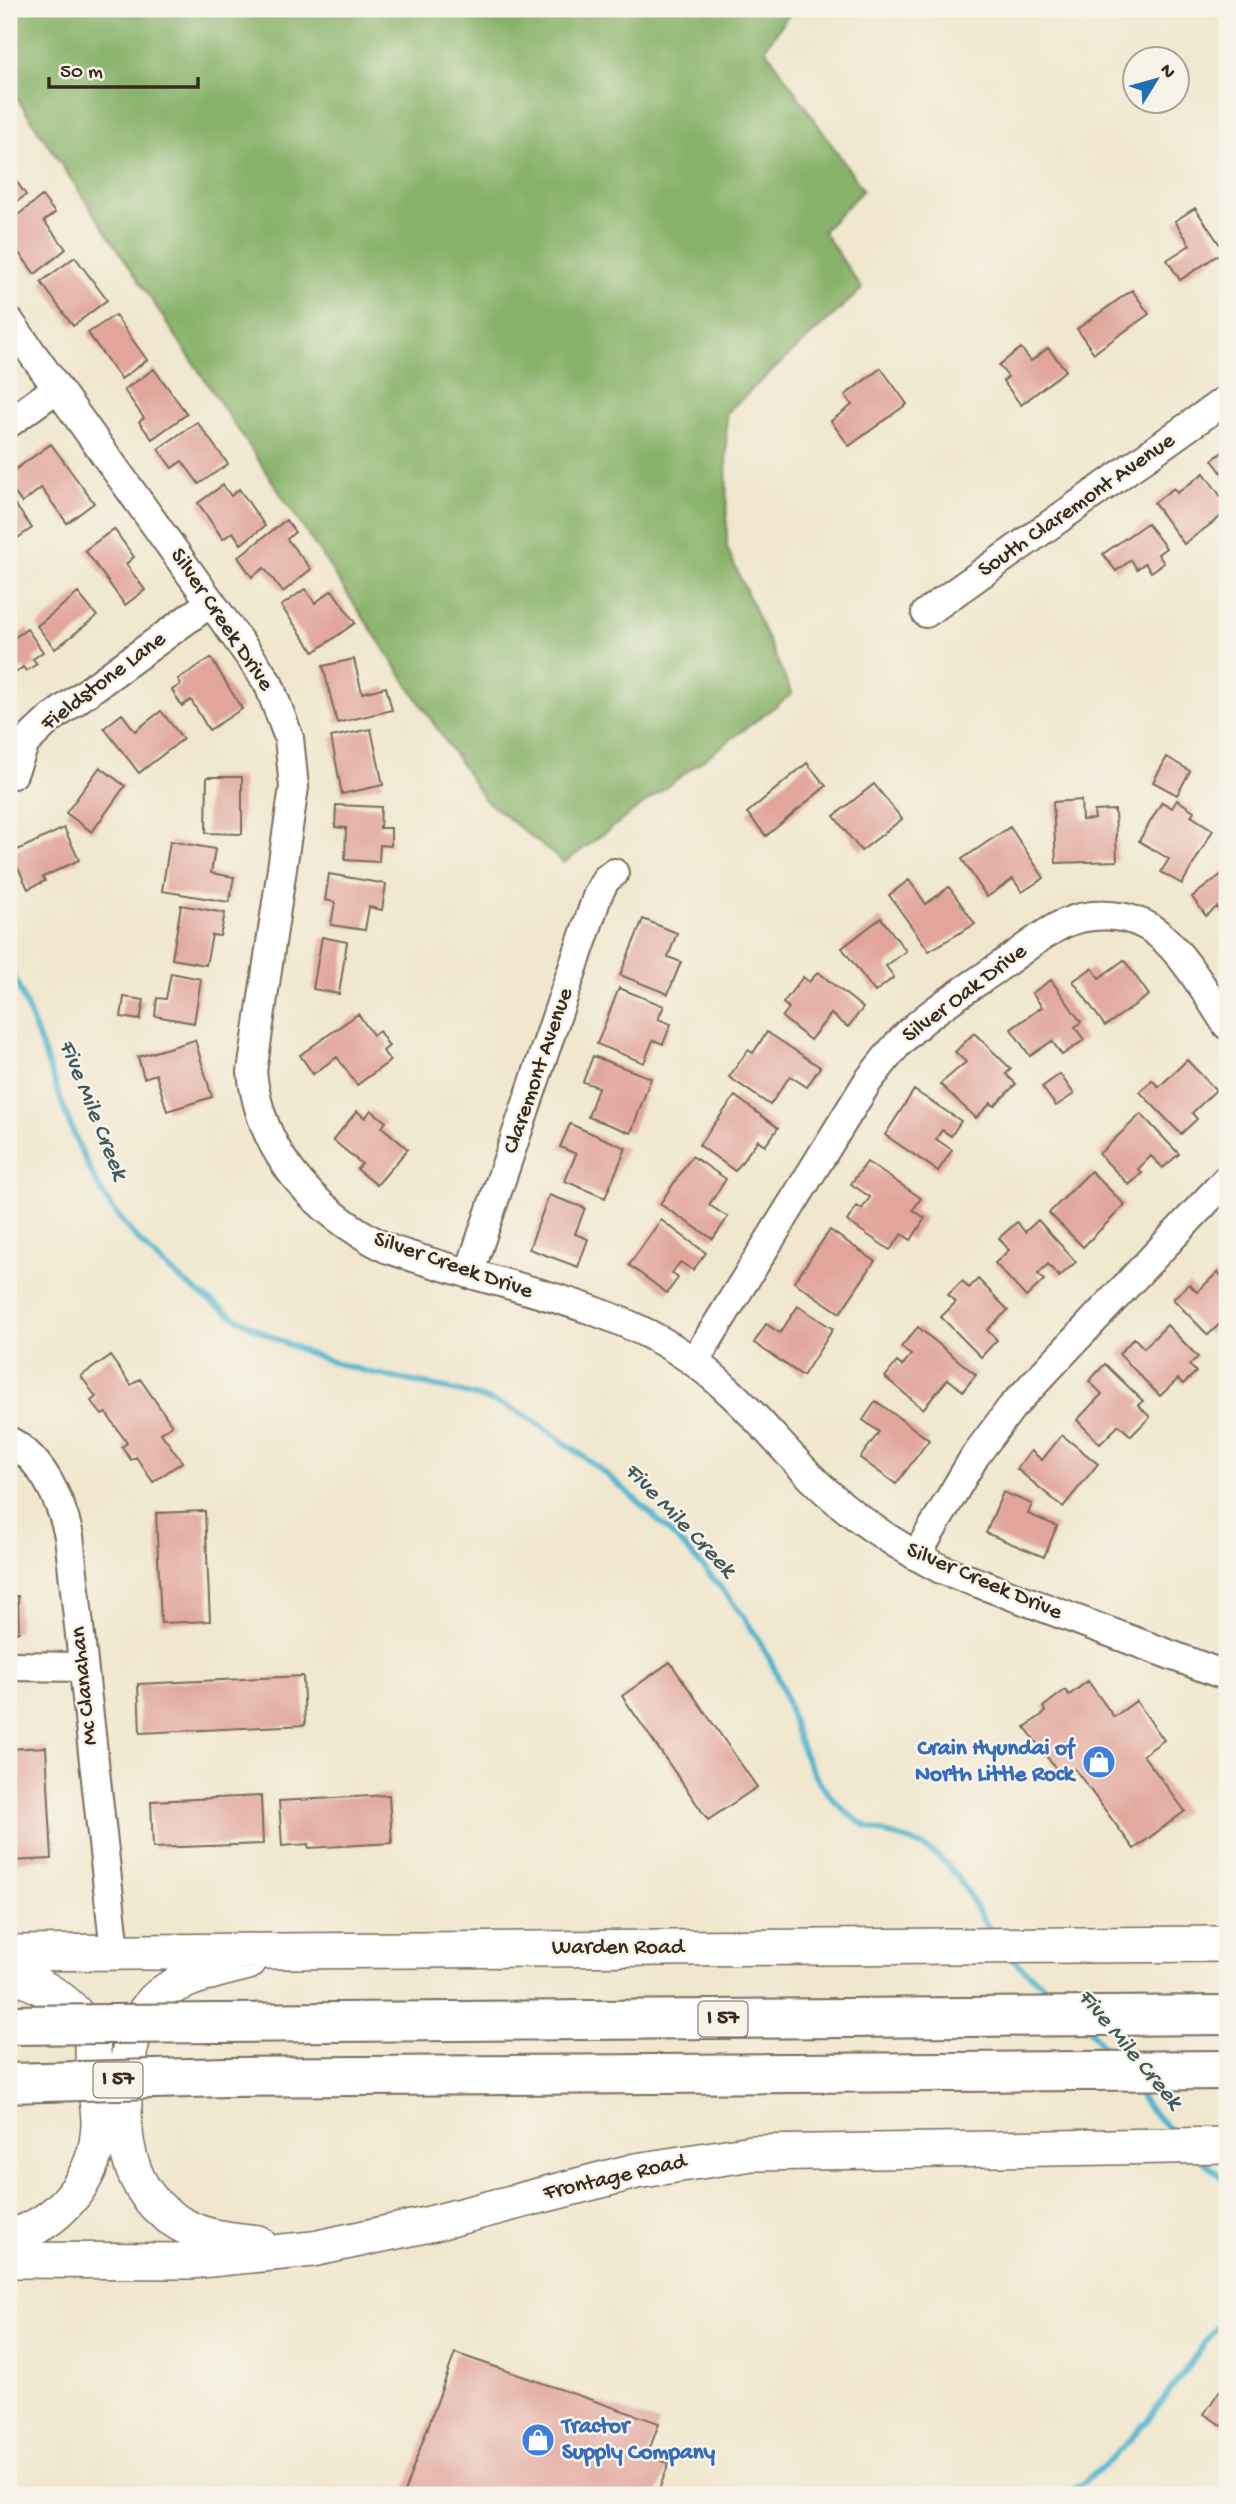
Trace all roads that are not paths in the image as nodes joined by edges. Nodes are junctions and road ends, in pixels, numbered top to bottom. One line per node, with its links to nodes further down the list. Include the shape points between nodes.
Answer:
1 (9, 321): 2 (street, Silver Creek Drive)
2 (57, 388): 4 (street); 5 (street, Silver Creek Drive)
3 (1227, 399): 6 (street, South Claremont Avenue)
4 (9, 423)
5 (211, 602): 7 (street, Fieldstone Lane, via 49,720 25,743); 11 (street, Silver Creek Drive, via 268,685 289,738 294,771 290,828 254,1046 252,1072 261,1118 285,1165 331,1215 386,1248)
6 (926, 613)
7 (13, 774)
8 (614, 873): 11 (street, Claremont Avenue, via 598,894)
9 (1227, 1025): 12 (street, Silver Oak Drive, via 1187,967 1161,936 1143,924 1091,916 1066,923 1040,939 898,1043 868,1082)
10 (1227, 1179): 14 (street, via 1011,1408 968,1467)
11 (469, 1274): 12 (street, Silver Creek Drive, via 623,1322)
12 (694, 1362): 14 (street, Silver Creek Drive, via 735,1394 844,1507)
13 (9, 1441): 16 (street, Mc Clanahan, via 37,1466 64,1515)
14 (916, 1556): 17 (street, Silver Creek Drive)
15 (9, 1666): 16 (street)
16 (83, 1667): 20 (street, Mc Clanahan)
17 (1227, 1676)
18 (1227, 1944): 19 (main road, Warden Road)
19 (299, 1950): 20 (main road, Warden Road); 29 (main road, via 220,1969 182,1983 152,2003 133,2031 122,2115 127,2155 142,2188 165,2213 191,2230 223,2238)
20 (115, 1951): 21 (main road, Warden Road)
21 (9, 1953)
22 (9, 1972): 28 (main road, via 46,1988 74,2011 90,2035 99,2124 82,2183 64,2208 28,2232)
23 (1227, 2015): 24 (highway, I 57, bridge)
24 (9, 2025)
25 (1227, 2070): 26 (highway, I 57, bridge, via 227,2077)
26 (9, 2083)
27 (1227, 2145): 29 (main road, Frontage Road, via 752,2152 636,2171)
28 (9, 2237)
29 (313, 2249): 30 (main road, Frontage Road, via 190,2261)
30 (9, 2260)

